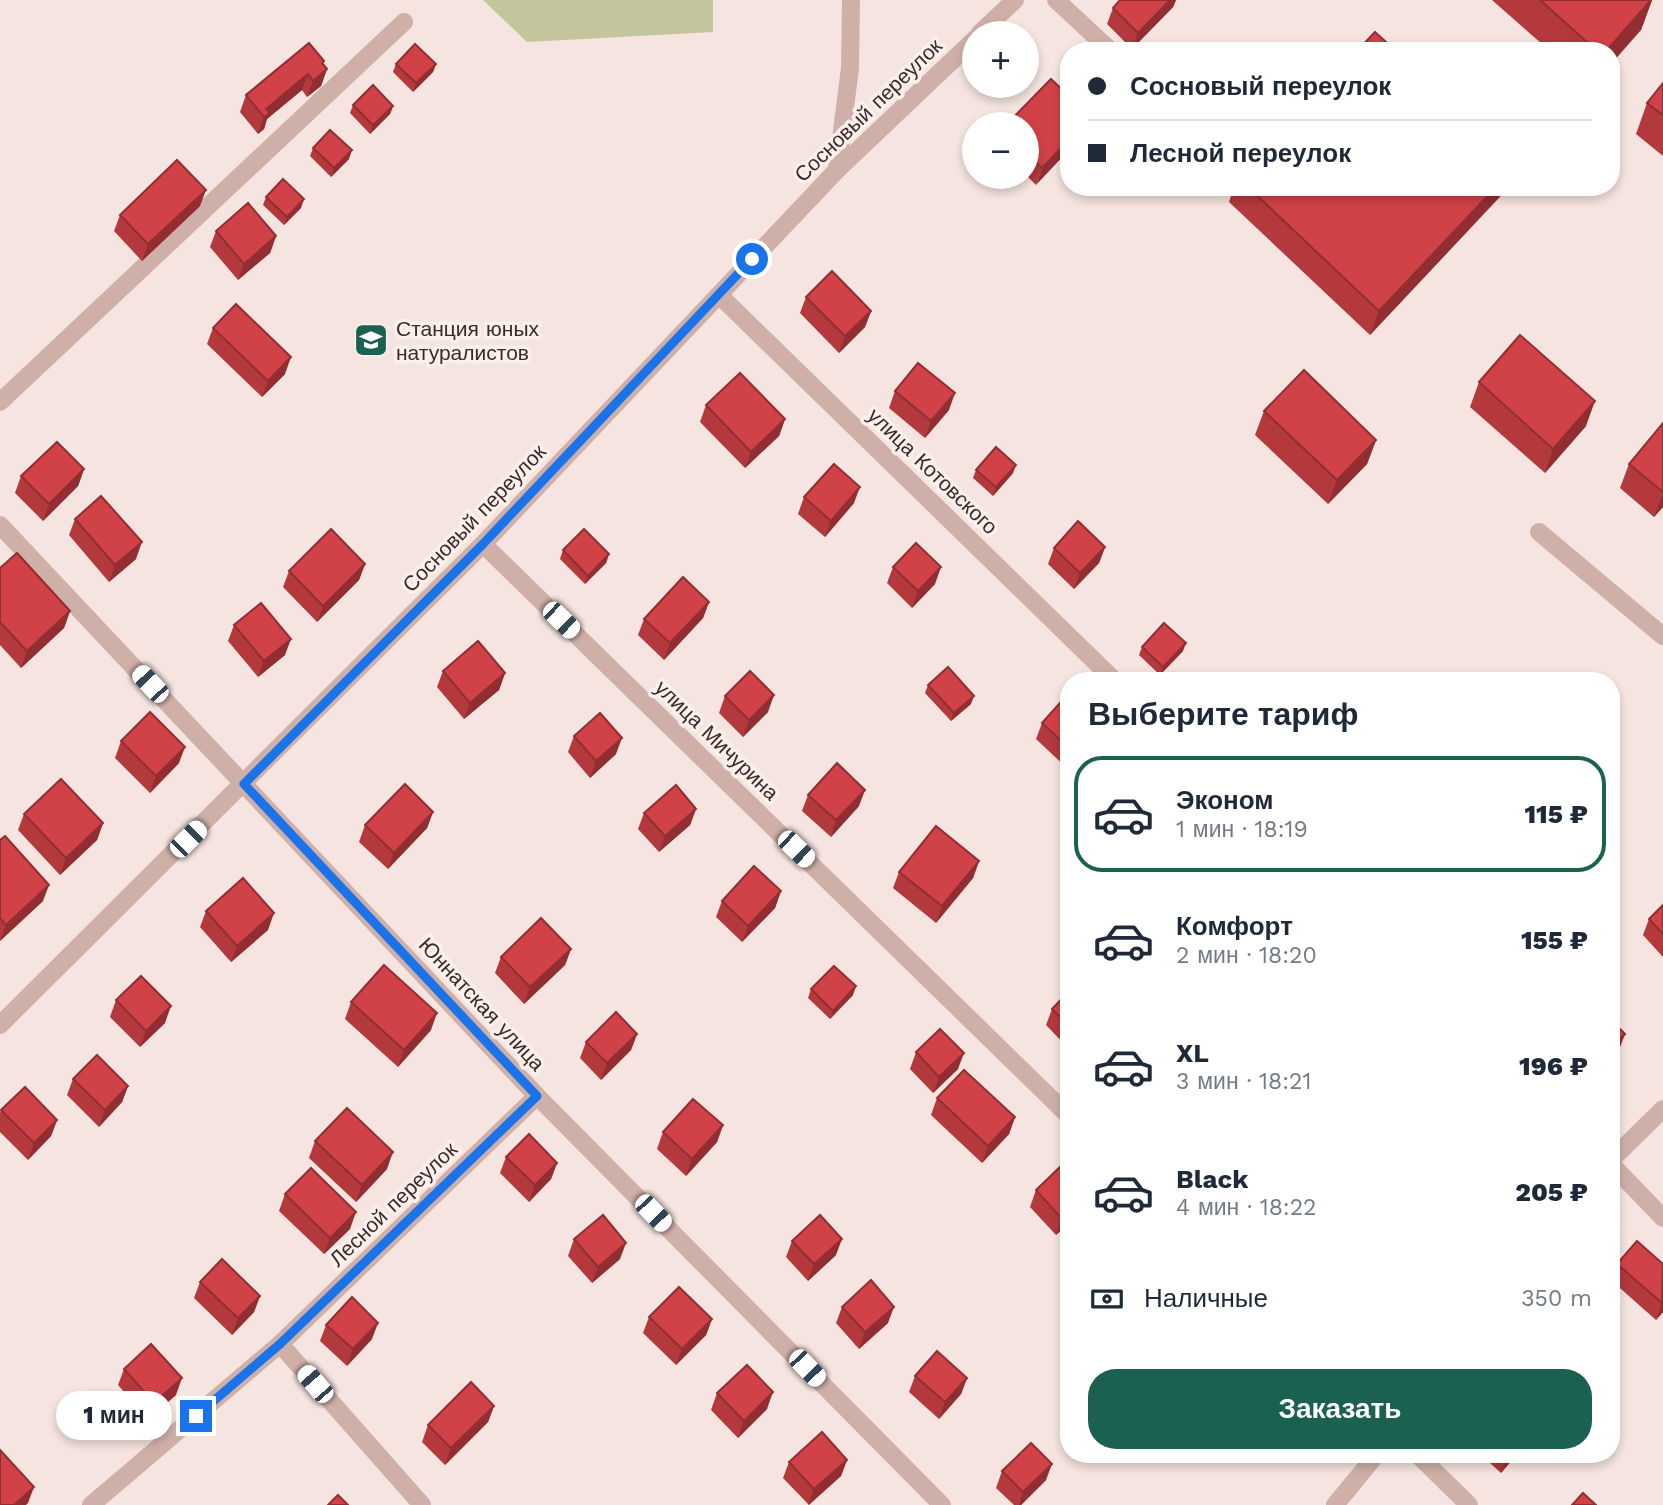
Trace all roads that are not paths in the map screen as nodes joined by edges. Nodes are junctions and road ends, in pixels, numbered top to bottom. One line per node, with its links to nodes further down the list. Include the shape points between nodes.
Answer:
1 (850, 0): 8 (street, via 849,68)
2 (1015, 0): 4 (street)
3 (1056, 0): 6 (street)
4 (993, 21)
5 (404, 22): 10 (street)
6 (1101, 42)
7 (962, 51): 8 (street, Сосновый переулок)
8 (837, 170): 9 (street, Сосновый переулок)
9 (719, 295): 13 (street, Сосновый переулок); 15 (street, улица Котовского)
10 (0, 401)
11 (0, 525): 16 (street, Юннатская улица)
12 (1539, 532): 14 (street)
13 (483, 544): 16 (street, Сосновый переулок); 19 (street, улица Мичурина)
14 (1663, 636)
15 (1106, 672)
16 (244, 784): 17 (street, Сосновый переулок); 18 (street, Юннатская улица)
17 (0, 1025)
18 (537, 1096): 24 (street, Лесной переулок); 29 (street, Юннатская улица)
19 (1060, 1107)
20 (1663, 1109): 21 (street)
21 (1620, 1151)
22 (1620, 1173): 23 (street)
23 (1663, 1218)
24 (280, 1344): 27 (street, Лесной переулок); 28 (street)
25 (1370, 1463): 30 (street)
26 (1426, 1463): 31 (street)
27 (91, 1505)
28 (422, 1505)
29 (942, 1505)
30 (1335, 1505)
31 (1469, 1505)

